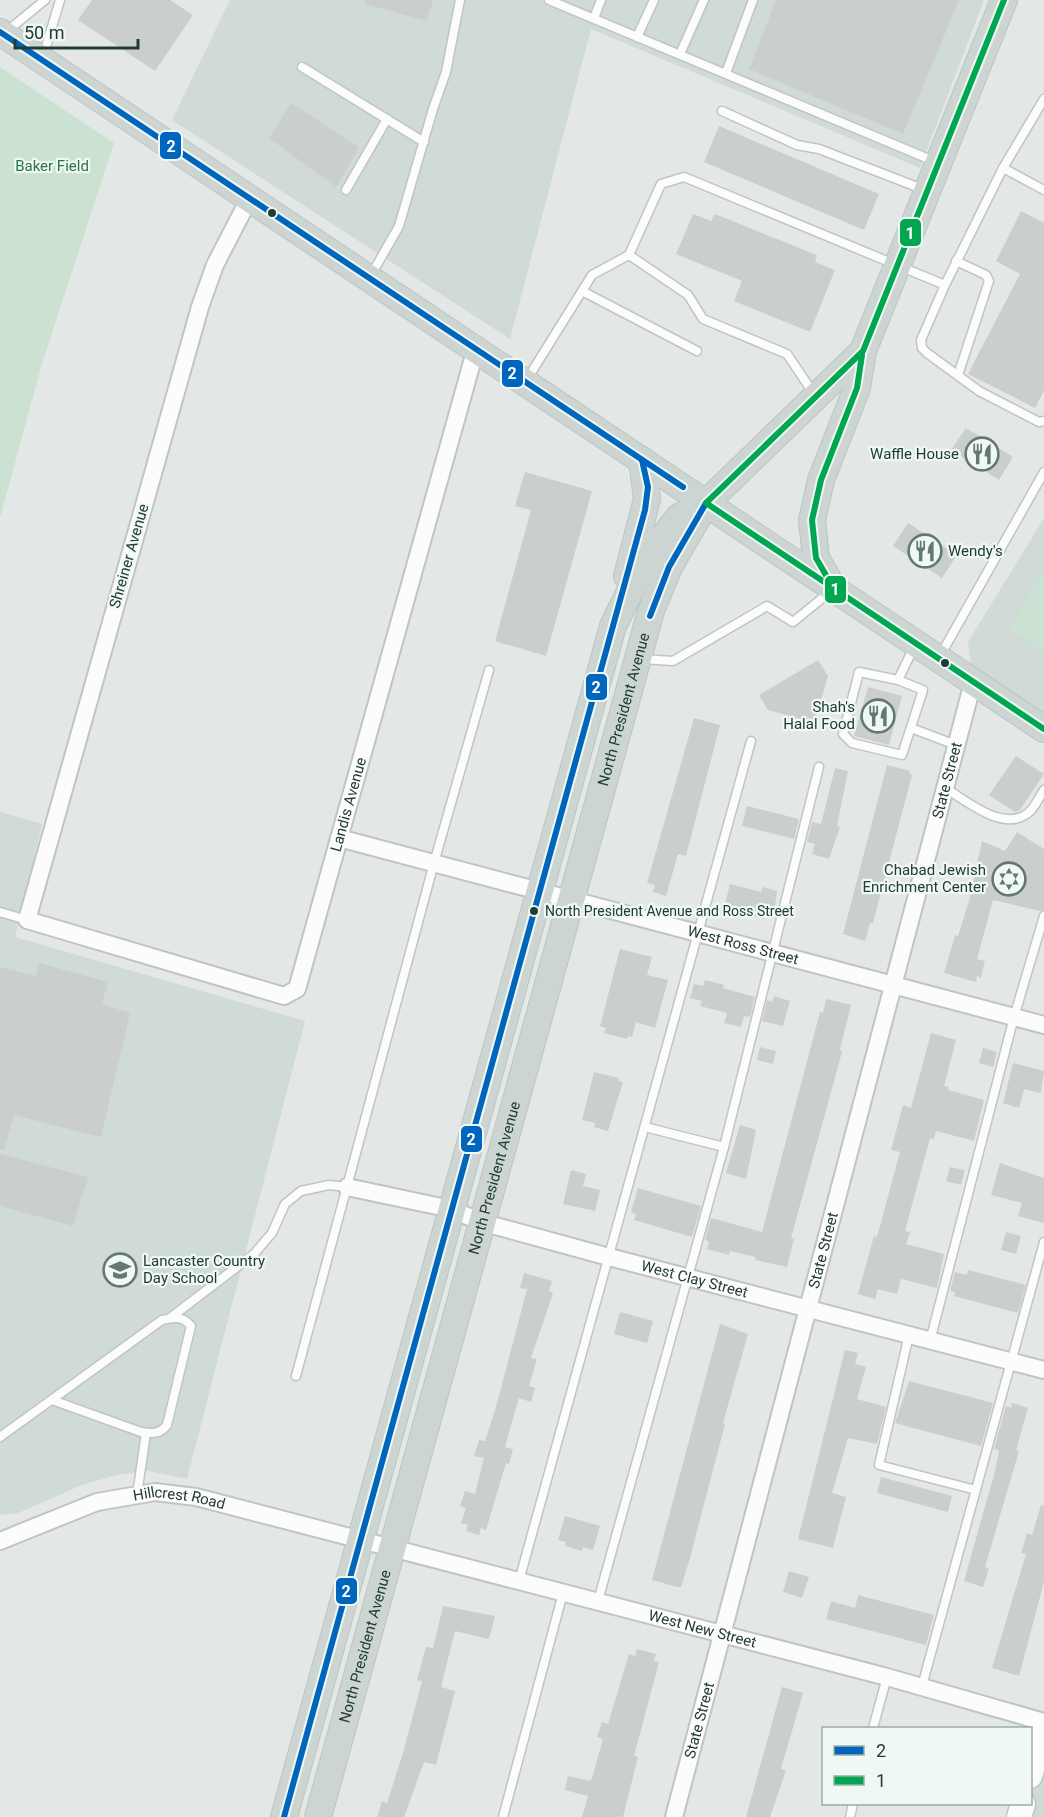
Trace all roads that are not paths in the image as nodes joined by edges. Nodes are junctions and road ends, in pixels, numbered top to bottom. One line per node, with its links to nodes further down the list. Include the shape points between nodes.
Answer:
1 (45, 0): 11 (lane)
2 (60, 0): 14 (lane)
3 (460, 0): 20 (lane, via 446,72)
4 (601, 0): 10 (lane)
5 (654, 0): 12 (lane)
6 (704, 0): 13 (lane)
7 (753, 0): 16 (lane)
8 (1004, 0): 21 (main road)
9 (553, 1): 10 (lane)
10 (594, 18): 12 (lane)
11 (1, 33): 14 (main road)
12 (637, 37): 13 (lane)
13 (680, 54): 16 (lane)
14 (42, 60): 26 (main road)
15 (302, 67): 19 (lane)
16 (726, 73): 21 (lane)
17 (1044, 99): 22 (lane)
18 (722, 111): 25 (lane, via 796,145 819,148)
19 (387, 119): 20 (lane); 23 (lane)
20 (424, 142): 30 (lane, via 399,226)
21 (940, 163): 25 (main road)
22 (1003, 168): 24 (lane); 28 (lane)
23 (346, 190)
24 (1044, 190)
25 (928, 192): 29 (main road)
26 (249, 199): 30 (main road); 64 (street, Shreiner Avenue, via 215,265 200,307)
27 (629, 255): 29 (lane, via 661,184 684,177); 32 (lane, via 591,275); 38 (lane, via 688,295 703,319 787,354)
28 (956, 261): 31 (lane); 36 (lane, via 986,275 989,281)
29 (899, 266): 31 (lane); 35 (main road)
30 (369, 278): 33 (main road)
31 (945, 285): 36 (lane, via 921,340 922,348)
32 (582, 291): 34 (lane); 37 (lane)
33 (476, 348): 37 (main road); 58 (street, Landis Avenue)
34 (697, 351)
35 (863, 351): 38 (main road); 43 (main road, via 857,388 821,480 812,520 816,558)
36 (957, 375): 39 (lane, via 979,391 1039,422)
37 (525, 381): 40 (main road)
38 (816, 397): 42 (main road)
39 (1044, 421)
40 (642, 460): 42 (main road); 44 (main road, via 648,487 645,510)
41 (1044, 472): 47 (lane)
42 (706, 503): 43 (main road); 44 (main road, North President Avenue, via 679,516 659,542); 46 (main road, North President Avenue, via 662,582)
43 (834, 589): 45 (main road); 46 (lane, via 794,622 767,606 674,661)
44 (613, 626): 60 (main road, North President Avenue)
45 (916, 644): 47 (main road); 49 (lane)
46 (638, 659): 61 (main road, North President Avenue)
47 (938, 659): 50 (main road)
48 (489, 670): 59 (lane)
49 (898, 680): 51 (lane, via 923,690); 51 (lane, via 859,672 843,734 852,743 902,755)
50 (973, 682): 52 (main road); 54 (street, State Street)
51 (911, 728): 54 (lane)
52 (1044, 729)
53 (751, 741): 65 (lane)
54 (956, 745): 56 (street, State Street)
55 (819, 767): 66 (lane)
56 (945, 788): 57 (lane, via 1007,820 1029,812); 67 (street, State Street)
57 (1044, 790)
58 (339, 838): 59 (street, West Ross Street); 64 (street, Landis Avenue, via 297,989 291,995)
59 (434, 863): 60 (street, West Ross Street); 72 (lane)
60 (539, 891): 61 (street, West Ross Street); 73 (main road, North President Avenue)
61 (571, 900): 65 (street, West Ross Street); 74 (main road, North President Avenue)
62 (0, 912): 64 (lane)
63 (1044, 916): 68 (lane)
64 (27, 920)
65 (698, 934): 66 (street, West Ross Street); 70 (lane)
66 (772, 954): 67 (street, West Ross Street); 71 (lane)
67 (893, 985): 68 (street, West Ross Street); 78 (street, State Street)
68 (1014, 1017): 69 (street, West Ross Street); 81 (lane)
69 (1044, 1025)
70 (645, 1127): 71 (lane); 76 (lane)
71 (724, 1147): 77 (lane)
72 (347, 1187): 73 (street, West Clay Street); 79 (lane, via 329,1185 301,1191 285,1204 272,1233 254,1254); 84 (lane)
73 (451, 1209): 74 (street, West Clay Street); 90 (main road, North President Avenue)
74 (481, 1222): 76 (street, West Clay Street); 92 (main road, North President Avenue)
75 (1044, 1242): 82 (lane)
76 (609, 1257): 77 (street, West Clay Street); 93 (lane)
77 (686, 1277): 78 (street, West Clay Street); 95 (lane)
78 (808, 1308): 80 (street, West Clay Street); 96 (street, State Street)
79 (170, 1318): 85 (lane); 86 (lane, via 185,1319 191,1326 190,1339 167,1425 163,1431)
80 (909, 1335): 81 (street, West Clay Street); 88 (lane, via 879,1465)
81 (930, 1341): 82 (street, West Clay Street)
82 (1010, 1361): 83 (street, West Clay Street); 88 (lane)
83 (1044, 1370)
84 (296, 1376)
85 (52, 1400): 86 (lane); 87 (lane)
86 (146, 1433): 89 (lane)
87 (0, 1437)
88 (976, 1490): 98 (lane)
89 (137, 1495): 90 (street, Hillcrest Road, via 161,1492 196,1497); 91 (street, Hillcrest Road, via 87,1506)
90 (360, 1539): 92 (street, West New Street); 103 (main road, North President Avenue)
91 (0, 1541)
92 (392, 1548): 93 (street, West New Street); 104 (main road, North President Avenue)
93 (519, 1581): 94 (street, West New Street)
94 (563, 1593): 95 (street, West New Street); 105 (lane)
95 (598, 1602): 96 (street, West New Street)
96 (722, 1634): 97 (street, West New Street); 106 (street, State Street)
97 (887, 1677): 98 (street, West New Street); 100 (lane)
98 (922, 1686): 99 (street, West New Street)
99 (1044, 1722)
100 (873, 1727)
101 (1044, 1727): 102 (main road)
102 (1032, 1769)
103 (284, 1817)
104 (318, 1817)
105 (503, 1817)
106 (674, 1817)

